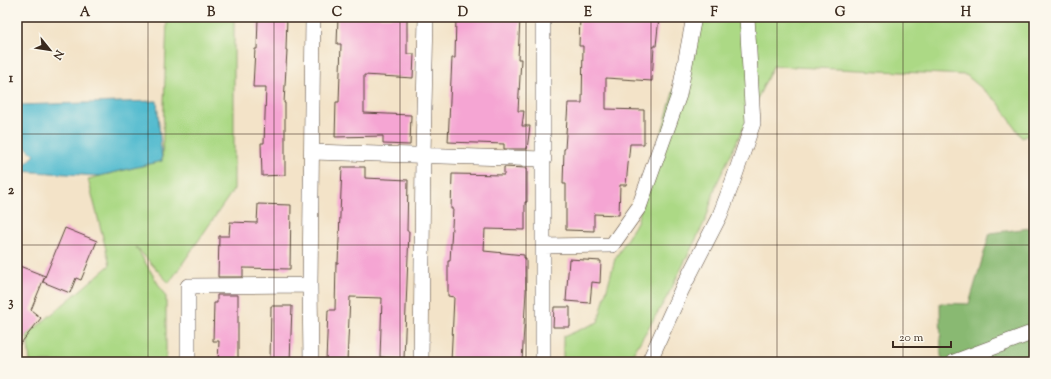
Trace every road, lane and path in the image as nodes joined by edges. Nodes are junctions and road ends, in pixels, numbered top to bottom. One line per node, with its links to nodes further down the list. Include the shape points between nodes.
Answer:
1 (313, 17): 6 (street)
2 (426, 17): 7 (street)
3 (543, 17): 8 (street)
4 (694, 17): 9 (street, via 679,95 639,207 612,245)
5 (747, 17): 16 (street, via 753,123 720,215)
6 (312, 152): 7 (street); 10 (street)
7 (423, 155): 8 (street); 14 (street)
8 (544, 159): 9 (street)
9 (543, 246): 15 (street)
10 (310, 285): 12 (street, via 188,286); 13 (street)
11 (1034, 332): 17 (street)
12 (188, 362)
13 (311, 362)
14 (421, 362)
15 (543, 362)
16 (648, 362)
17 (954, 362)

